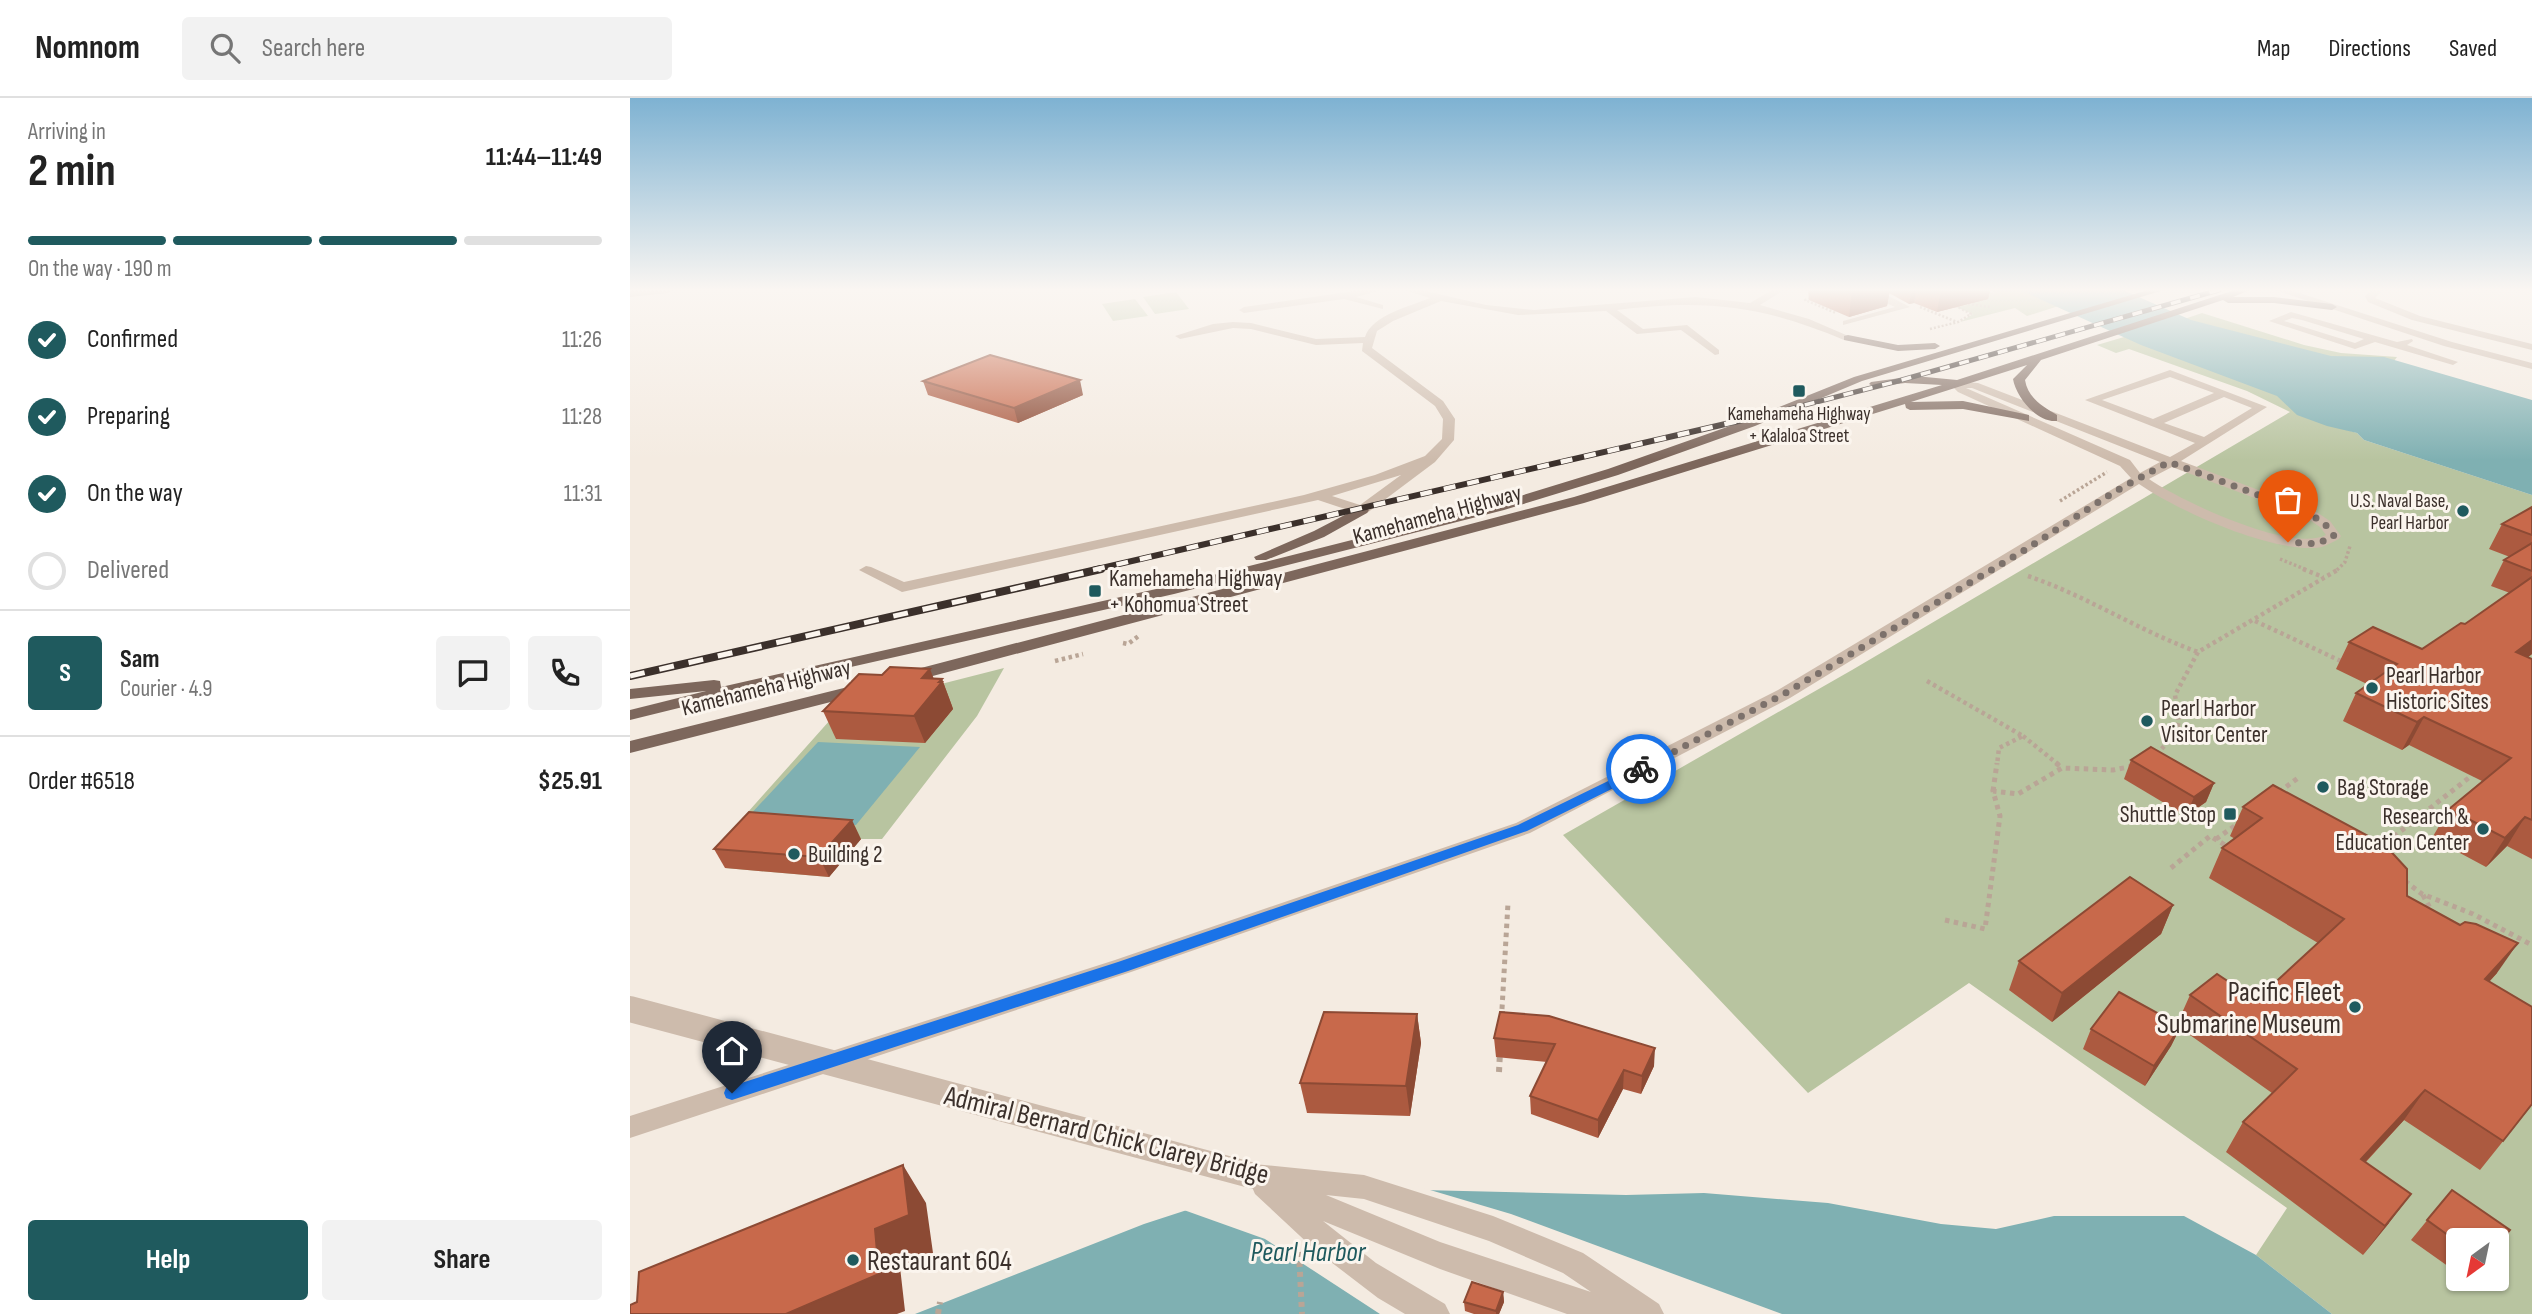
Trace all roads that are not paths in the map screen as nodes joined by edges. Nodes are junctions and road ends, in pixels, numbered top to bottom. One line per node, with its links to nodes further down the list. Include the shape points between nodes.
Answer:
1 (1366, 347): 26 (street, via 1446,413 1448,440)
2 (1708, 347): 12 (street)
3 (1861, 347): 17 (main road, via 1874,357 1875,369)
4 (1892, 347): 5 (main road)
5 (1929, 347)
6 (1964, 347): 17 (main road, Kamehameha Highway)
7 (1980, 347): 18 (main road, via 1942,364 1943,374)
8 (2070, 347): 13 (main road, Kamehameha Highway)
9 (2401, 347): 15 (street)
10 (2461, 347): 16 (street)
11 (2491, 347): 14 (street)
12 (1715, 352)
13 (2038, 358): 18 (main road, Kamehameha Highway); 23 (main road, via 2018,379 2019,387 2024,397)
14 (2532, 358)
15 (2453, 362)
16 (2532, 366)
17 (1858, 379): 20 (main road, Kamehameha Highway)
18 (1955, 383): 20 (main road, via 1897,379); 21 (main road, Kamehameha Highway); 22 (street); 23 (street, via 1974,385)
19 (2224, 393): 24 (street); 24 (street, via 2170,373 2091,400); 25 (street, via 2261,407)
20 (1800, 404): 32 (main road, Kamehameha Highway, via 1613,472 1499,507)
21 (1882, 408): 22 (main road, via 1963,405); 36 (main road, Kamehameha Highway, via 1579,500)
22 (2025, 418): 28 (street, via 2126,463)
23 (2053, 418): 27 (street)
24 (2152, 423): 25 (street)
25 (2205, 442): 27 (street)
26 (1430, 459): 29 (street); 30 (street)
27 (2169, 462): 28 (street); 28 (street, via 2310,514 2334,536 2317,544 2254,533 2159,493)
28 (2137, 478): 40 (street, via 1784,694 1522,828 1123,967)
29 (1318, 496): 30 (street); 31 (street, via 902,587)
30 (1362, 510): 32 (main road, via 1279,551)
31 (866, 570)
32 (1174, 589): 33 (main road, Kamehameha Highway)
33 (780, 678): 34 (main road); 35 (main road, Kamehameha Highway)
34 (630, 694)
35 (630, 715)
36 (705, 728): 37 (main road, Kamehameha Highway); 38 (main road)
37 (630, 747)
38 (630, 759)
39 (630, 1009): 41 (street, Admiral Bernard Chick Clarey Bridge, bridge)
40 (630, 1127)
41 (1254, 1176): 42 (street, via 1314,1233 1405,1299); 43 (street, via 1497,1279); 44 (street, Admiral Bernard Chick Clarey Bridge, via 1364,1187 1493,1229 1573,1263)
42 (1435, 1314)
43 (1618, 1314)
44 (1649, 1314)

